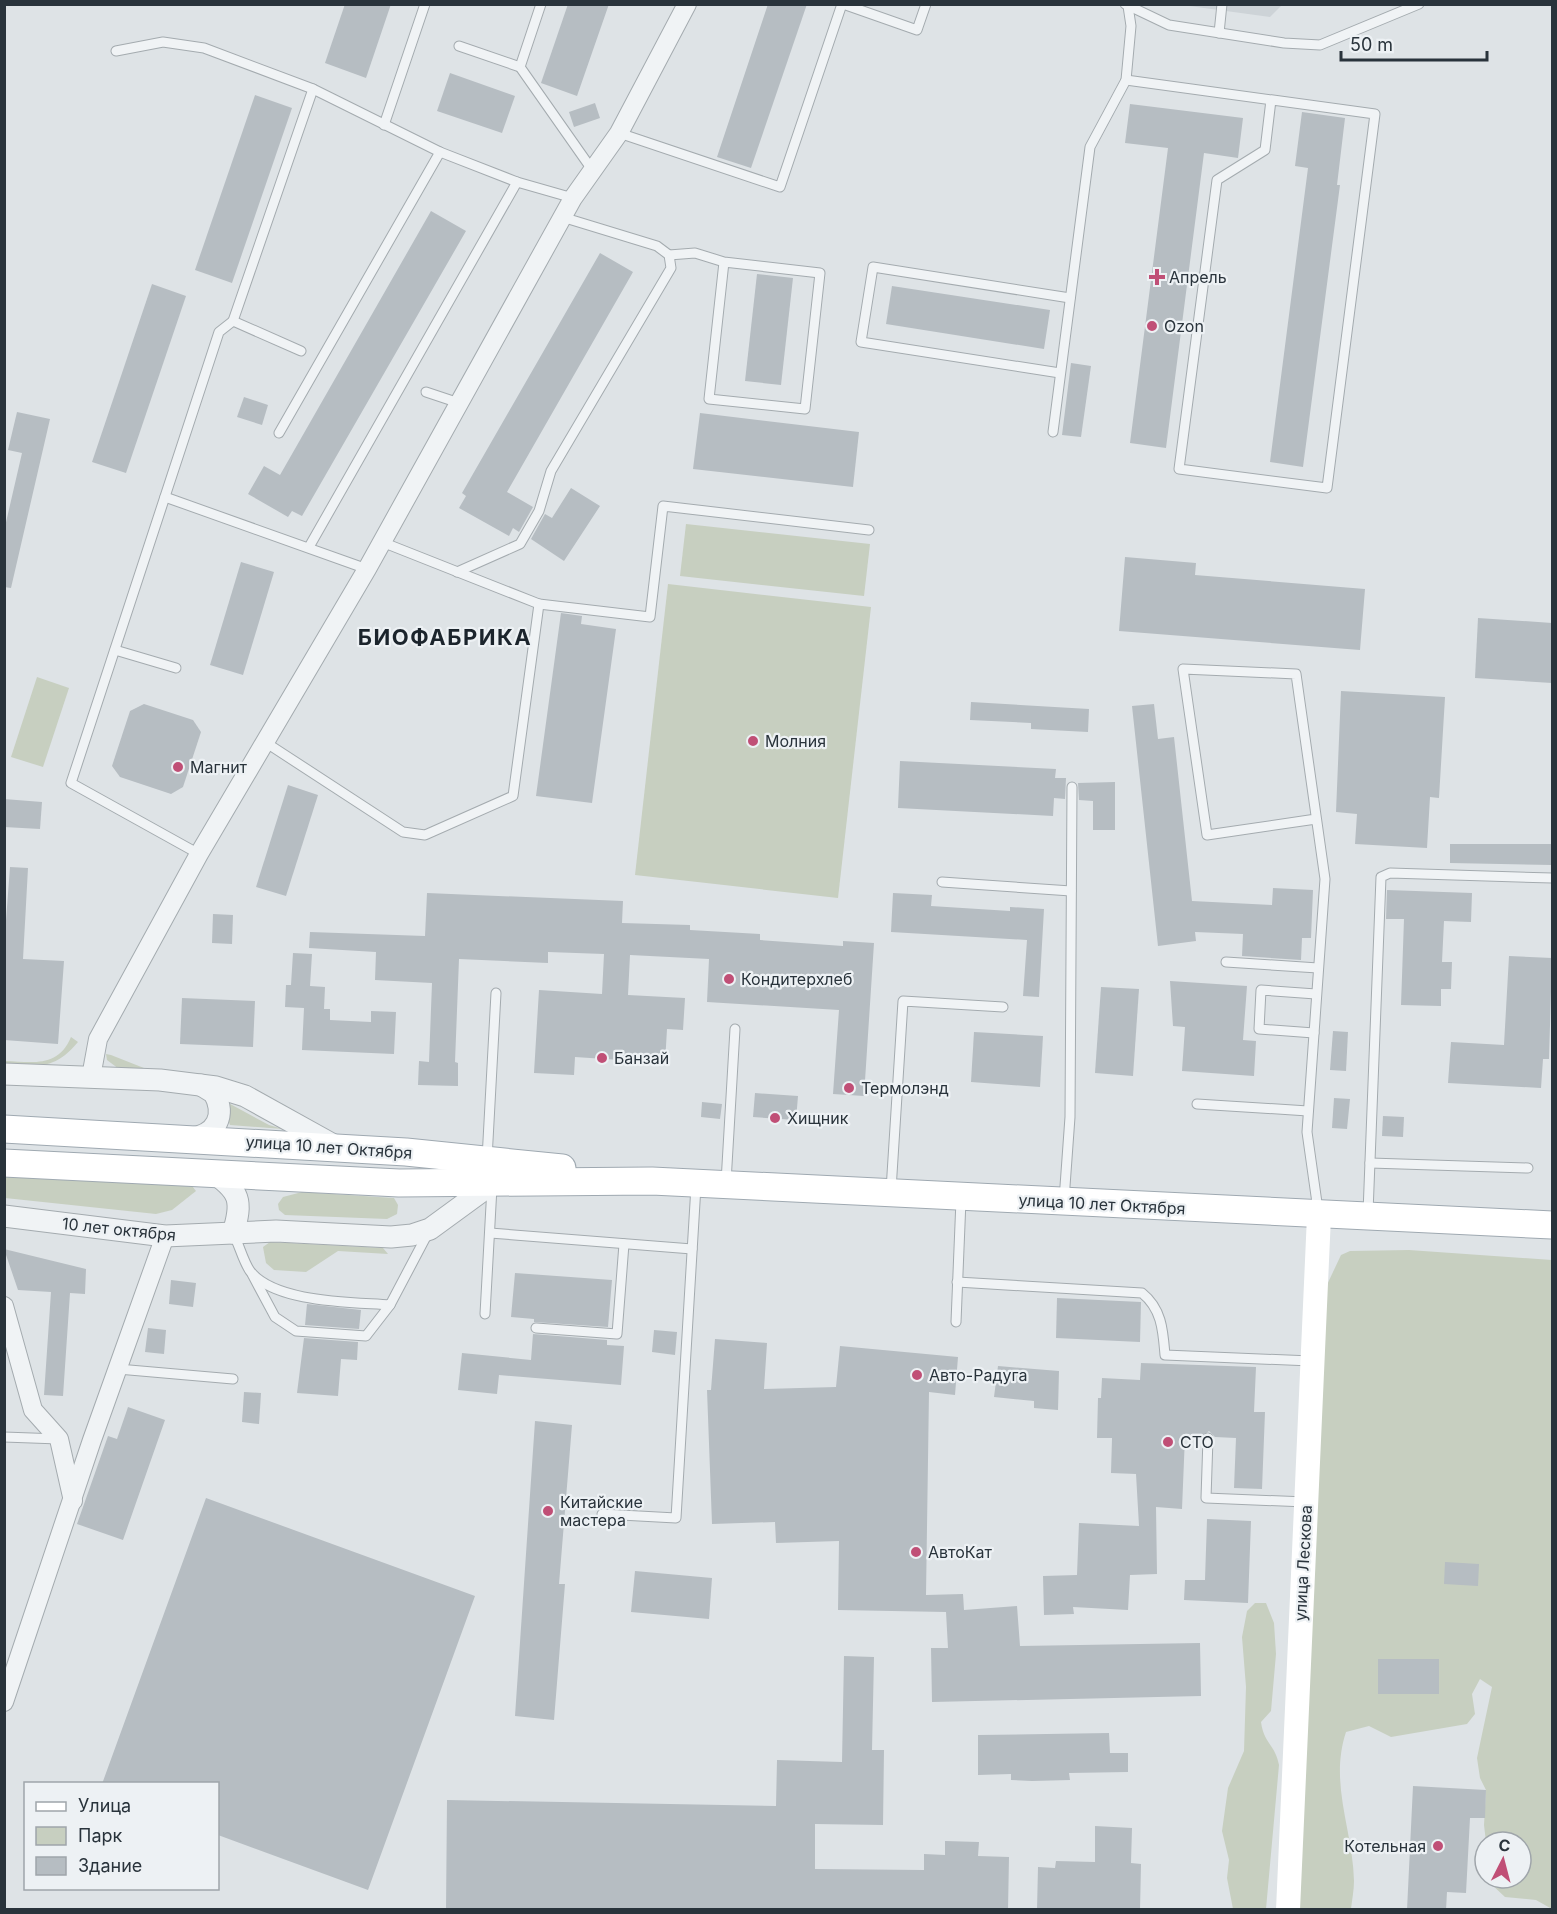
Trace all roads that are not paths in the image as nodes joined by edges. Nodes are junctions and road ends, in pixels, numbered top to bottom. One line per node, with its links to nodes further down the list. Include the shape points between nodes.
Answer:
1 (425, 4): 16 (lane)
2 (541, 4): 12 (lane)
3 (687, 4): 17 (street)
4 (842, 4): 5 (lane, via 917,30); 17 (lane, via 780,187)
5 (926, 4)
6 (1222, 4): 9 (lane)
7 (1419, 4): 9 (lane, via 1320,45)
8 (1127, 5): 9 (lane, via 1169,25); 13 (lane, via 1131,26)
9 (1219, 33)
10 (459, 46): 12 (lane)
11 (116, 51): 14 (lane, via 163,42 183,43)
12 (520, 67): 19 (lane)
13 (1126, 80): 15 (lane); 25 (lane, via 1090,147)
14 (313, 89): 16 (lane); 26 (lane)
15 (1271, 100): 15 (lane, via 1265,150 1217,180 1179,469 1327,488 1375,114)
16 (384, 125): 18 (lane)
17 (620, 133): 19 (street)
18 (440, 152): 20 (lane); 32 (lane)
19 (593, 171): 21 (street)
20 (518, 182): 21 (lane); 36 (lane)
21 (573, 198): 22 (street)
22 (562, 217): 23 (lane, via 657,246); 30 (street)
23 (669, 255): 24 (lane, via 695,254); 38 (lane, via 671,268 551,471 539,511 520,543)
24 (724, 262): 24 (lane, via 709,399 805,409 820,273)
25 (1070, 298): 28 (lane); 28 (lane, via 873,267 861,342)
26 (233, 321): 27 (lane); 33 (lane, via 219,332)
27 (301, 351)
28 (1060, 374): 31 (lane)
29 (426, 392): 30 (lane)
30 (459, 403): 35 (street)
31 (1053, 432)
32 (279, 433)
33 (165, 497): 36 (lane); 40 (lane)
34 (869, 530): 39 (lane, via 663,506 650,616)
35 (382, 542): 37 (street); 38 (lane)
36 (309, 547): 37 (lane)
37 (367, 569): 42 (street)
38 (458, 573): 39 (lane)
39 (539, 604): 42 (lane, via 513,796 425,835 403,832)
40 (115, 650): 41 (lane); 45 (lane, via 71,783)
41 (176, 668)
42 (265, 742): 45 (street)
43 (1072, 787): 48 (lane)
44 (1316, 819): 44 (lane, via 1296,674 1183,669 1207,835); 50 (lane, via 1324,879)
45 (199, 854): 57 (street, via 98,1039)
46 (1552, 878): 65 (lane, via 1390,873 1381,877)
47 (942, 882): 48 (lane)
48 (1071, 891): 73 (lane, via 1070,1117)
49 (1226, 962): 50 (lane)
50 (1318, 968): 52 (lane)
51 (496, 993): 68 (lane)
52 (1316, 994): 55 (lane); 55 (lane, via 1261,990 1259,1029)
53 (1003, 1007): 71 (lane, via 903,1001)
54 (735, 1029): 70 (lane)
55 (1314, 1033): 60 (lane)
56 (4, 1074): 57 (street)
57 (92, 1077): 58 (street)
58 (195, 1084): 62 (street, via 214,1093 220,1112 211,1131); 63 (street, via 245,1096)
59 (1197, 1104): 60 (lane)
60 (1308, 1111): 75 (lane, via 1307,1132)
61 (4, 1129): 62 (main road, улица 10 лет Октября)
62 (191, 1138): 63 (main road, улица 10 лет Октября)
63 (338, 1147): 68 (main road, улица 10 лет Октября)
64 (4, 1163): 67 (main road, улица 10 лет Октября)
65 (1370, 1163): 66 (lane); 76 (lane)
66 (1528, 1168)
67 (212, 1172): 68 (main road, улица 10 лет Октября, via 399,1183); 79 (street, via 235,1191 240,1202)
68 (490, 1172): 69 (main road, улица 10 лет Октября, via 589,1170 652,1181); 78 (street); 80 (lane)
69 (696, 1183): 70 (main road, улица 10 лет Октября); 83 (lane)
70 (726, 1185): 71 (main road, улица 10 лет Октября)
71 (891, 1193): 72 (main road, улица 10 лет Октября)
72 (961, 1197): 73 (main road, улица 10 лет Октября); 85 (lane)
73 (1064, 1202): 75 (main road, улица 10 лет Октября)
74 (4, 1216): 81 (street, 10 лет октября)
75 (1319, 1216): 76 (main road, улица 10 лет Октября); 91 (main road, улица Лескова)
76 (1368, 1218): 77 (main road, улица 10 лет Октября)
77 (1552, 1225)
78 (430, 1229): 79 (street, 10 лет октября, via 391,1237 276,1231); 86 (lane)
79 (233, 1233): 81 (street, 10 лет октября); 84 (lane)
80 (490, 1233): 82 (lane); 88 (lane)
81 (165, 1236): 92 (street)
82 (624, 1244): 83 (lane); 90 (lane, via 617,1334)
83 (692, 1249): 100 (lane, via 676,1518)
84 (250, 1272): 86 (lane, via 298,1297); 86 (lane, via 274,1317 296,1330 366,1336)
85 (957, 1282): 89 (lane); 91 (lane, via 1142,1293 1153,1302 1163,1327 1165,1355)
86 (390, 1305)
87 (4, 1306): 96 (street, via 33,1410)
88 (485, 1314)
89 (956, 1322)
90 (536, 1328)
91 (1313, 1361): 99 (main road, улица Лескова)
92 (118, 1369): 93 (lane); 97 (street)
93 (233, 1379)
94 (4, 1437): 96 (lane)
95 (1208, 1438): 99 (lane, via 1206,1498)
96 (59, 1439): 97 (street); 98 (street)
97 (93, 1440): 98 (street)
98 (73, 1501): 101 (street)
99 (1306, 1502): 103 (main road, улица Лескова)
100 (602, 1514)
101 (9, 1669): 102 (street)
102 (4, 1702)
103 (1288, 1910)

